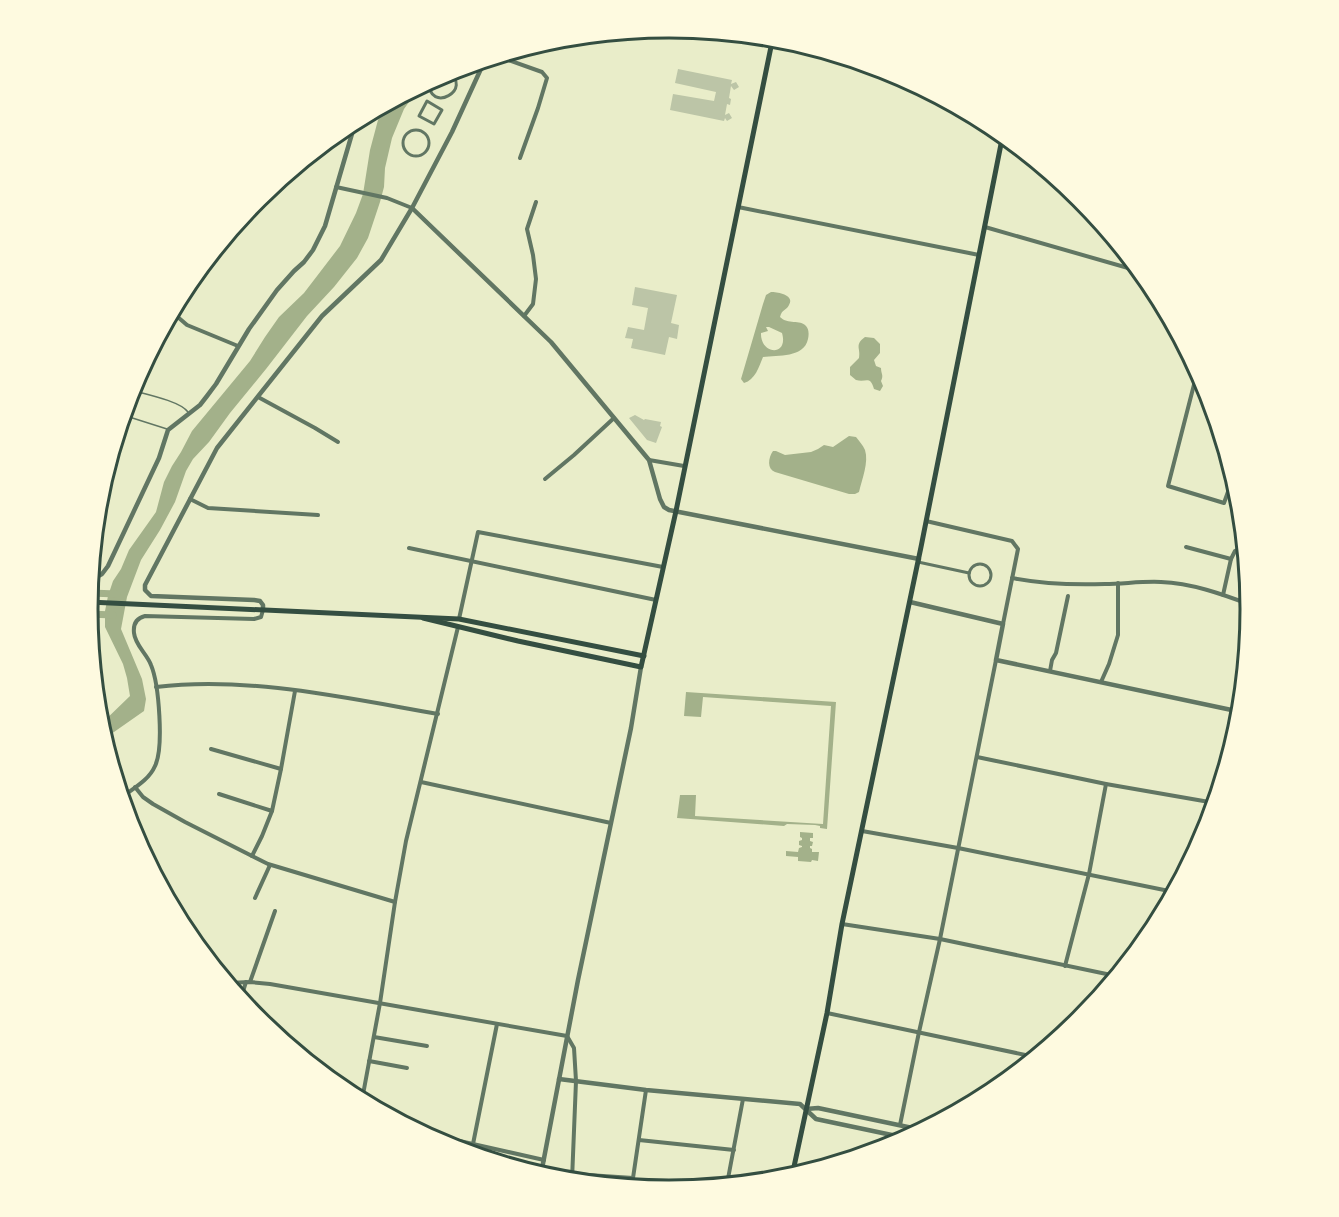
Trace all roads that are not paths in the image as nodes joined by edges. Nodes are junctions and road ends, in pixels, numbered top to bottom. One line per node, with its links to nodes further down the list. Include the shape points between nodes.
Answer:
1 (771, 46): 13 (main road)
2 (510, 61): 10 (street, via 542,72 547,78)
3 (480, 70): 14 (street)
4 (454, 80): 5 (street, via 454,91 449,96 439,97)
5 (430, 90)
6 (442, 110): 6 (street, via 427,102 419,116 434,124)
7 (352, 134): 11 (street)
8 (404, 136): 8 (street, via 403,146 409,154 419,156 428,150 429,139 423,131 412,130)
9 (1001, 144): 15 (main road)
10 (520, 158)
11 (336, 187): 14 (street); 20 (street, via 325,226 313,250)
12 (536, 202): 18 (street, via 527,229 536,279 533,304)
13 (738, 207): 16 (street); 30 (main road)
14 (412, 208): 18 (street); 23 (street, via 381,260 322,316)
15 (985, 227): 16 (main road); 17 (street)
16 (980, 255): 36 (main road)
17 (1128, 268)
18 (524, 316): 26 (street, via 551,342)
19 (178, 318): 20 (street, via 187,325)
20 (238, 346): 24 (street, via 216,384 200,405)
21 (1194, 384): 32 (street, via 1168,486 1224,503)
22 (141, 393): 24 (lane, via 177,404)
23 (258, 397): 28 (street); 33 (street, via 217,448)
24 (189, 412): 27 (street)
25 (131, 418): 27 (lane)
26 (614, 418): 29 (street); 31 (street)
27 (168, 429): 45 (street, via 159,458 108,566)
28 (338, 442)
29 (649, 460): 30 (street); 34 (street, via 664,507)
30 (684, 466): 34 (main road)
31 (545, 479)
32 (1228, 491)
33 (190, 499): 35 (street, via 208,508); 54 (street, via 146,580 145,590 152,596 260,601)
34 (676, 511): 41 (street); 43 (main road)
35 (318, 516)
36 (926, 521): 41 (main road); 46 (street, via 1012,541 1018,549)
37 (1186, 547): 40 (street)
38 (409, 548): 42 (street)
39 (1237, 551): 40 (street)
40 (1231, 559): 48 (street)
41 (918, 560): 44 (street); 52 (main road)
42 (473, 561): 43 (street, via 478,532); 50 (street); 56 (street)
43 (663, 567): 50 (main road)
44 (969, 573): 44 (street, via 972,583 980,586 986,585 992,576 983,565 972,567)
45 (100, 575)
46 (1012, 578): 47 (street); 57 (street)
47 (1119, 583): 48 (street, via 1161,582); 63 (street, via 1118,635)
48 (1223, 595): 51 (street)
49 (1068, 596): 62 (street)
50 (656, 600): 59 (main road)
51 (1240, 601)
52 (909, 602): 57 (street); 79 (main road)
53 (98, 603): 54 (main road)
54 (263, 610): 55 (main road); 64 (street, via 261,617 254,619 139,617 134,633 150,663)
55 (423, 618): 56 (main road); 58 (main road)
56 (459, 619): 59 (main road)
57 (1003, 624): 60 (street)
58 (458, 627): 61 (main road); 67 (street)
59 (644, 656): 61 (main road)
60 (996, 660): 62 (street); 69 (street)
61 (641, 667): 78 (street)
62 (1050, 671): 63 (street)
63 (1101, 682): 66 (street)
64 (156, 687): 65 (street, via 203,683); 73 (street, via 157,763 151,774)
65 (295, 691): 67 (street); 70 (street)
66 (1232, 710)
67 (438, 714): 71 (street)
68 (211, 749): 70 (street)
69 (976, 757): 72 (street); 80 (street)
70 (281, 768): 77 (street)
71 (421, 782): 78 (street); 86 (street)
72 (1106, 784): 76 (street); 83 (street)
73 (135, 787): 74 (street); 81 (street, via 153,804)
74 (129, 792)
75 (219, 794): 77 (street)
76 (1206, 802)
77 (272, 811): 81 (street)
78 (612, 823): 99 (street)
79 (862, 831): 80 (street); 88 (main road)
80 (958, 848): 83 (street); 89 (street)
81 (252, 856): 82 (street)
82 (270, 865): 85 (street); 86 (street)
83 (1089, 874): 84 (street); 90 (street)
84 (1166, 890)
85 (255, 898)
86 (395, 902): 95 (street)
87 (275, 911): 93 (street)
88 (842, 924): 89 (street); 96 (main road)
89 (940, 939): 90 (street); 98 (street)
90 (1065, 966): 91 (street)
91 (1108, 974)
92 (238, 982): 93 (street)
93 (248, 982): 94 (street); 95 (street)
94 (245, 990)
95 (380, 1003): 97 (street); 100 (street)
96 (827, 1013): 98 (street); 110 (main road)
97 (497, 1024): 99 (street); 115 (street)
98 (919, 1032): 102 (street); 111 (street)
99 (567, 1036): 105 (street); 106 (street, via 574,1048)
100 (374, 1037): 101 (street); 103 (street)
101 (427, 1046)
102 (1026, 1055)
103 (369, 1060): 104 (street); 107 (street)
104 (407, 1068)
105 (559, 1079): 106 (street); 118 (street)
106 (576, 1081): 108 (street); 121 (street)
107 (364, 1090)
108 (646, 1090): 109 (street); 114 (street)
109 (743, 1099): 110 (street, via 800,1104); 117 (street)
110 (806, 1110): 111 (street, via 818,1108); 113 (street, via 816,1119); 120 (main road)
111 (900, 1125): 112 (street)
112 (909, 1127)
113 (887, 1136)
114 (639, 1140): 117 (street); 124 (street)
115 (472, 1144)
116 (473, 1144): 118 (street)
117 (734, 1150): 122 (street)
118 (544, 1160): 119 (street)
119 (543, 1165)
120 (794, 1166)
121 (573, 1171)
122 (729, 1176)
123 (627, 1178): 124 (street)
124 (633, 1178)

